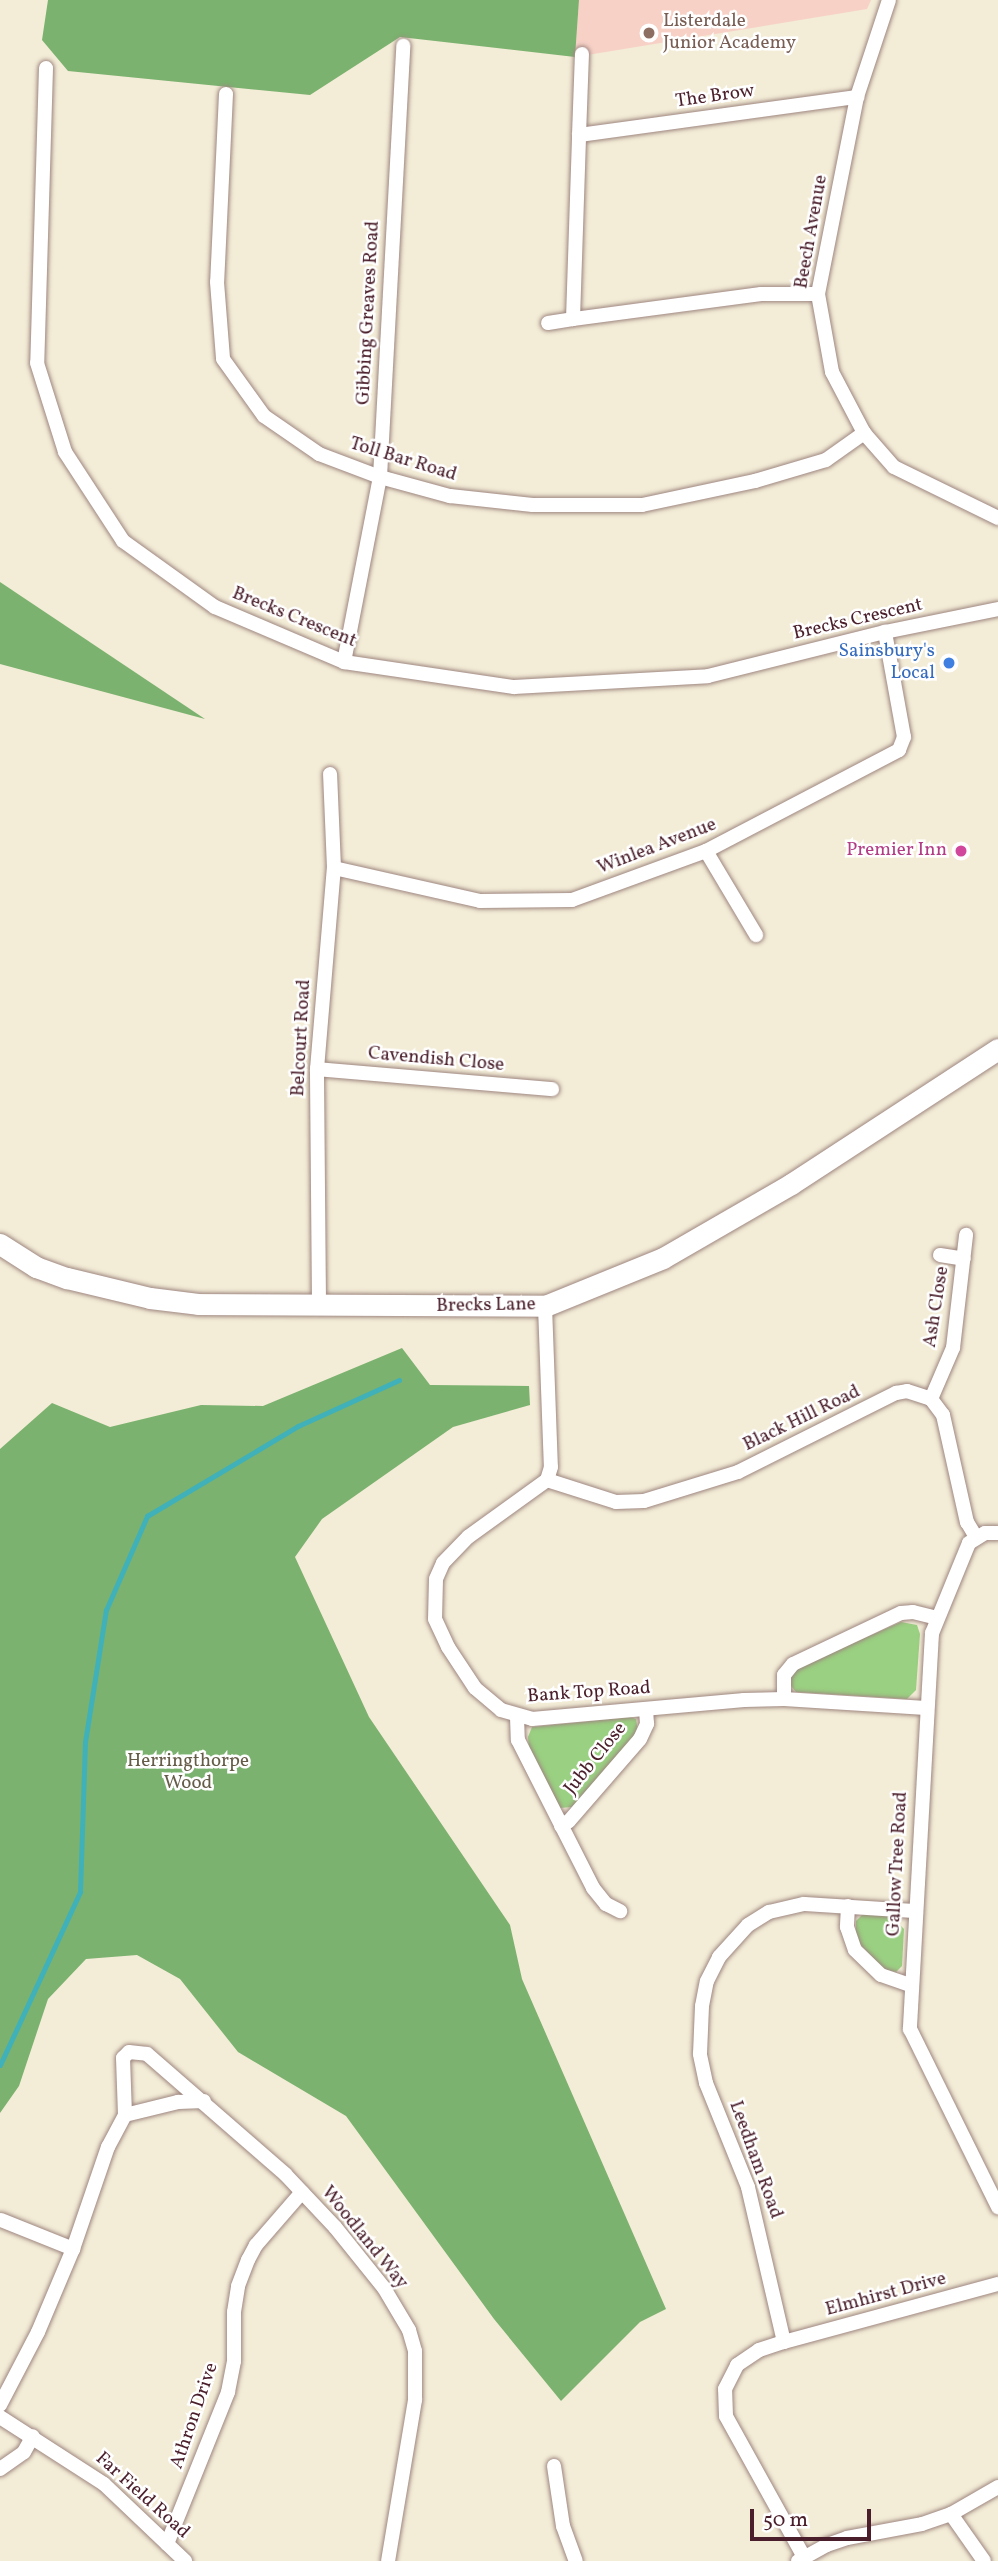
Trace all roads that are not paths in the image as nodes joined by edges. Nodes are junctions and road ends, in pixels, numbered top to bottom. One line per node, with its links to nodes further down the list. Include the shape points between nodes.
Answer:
1 (889, 0): 6 (street, Beech Avenue)
2 (403, 46): 12 (street, Gibbing Greaves Road)
3 (582, 54): 7 (street)
4 (46, 68): 16 (street, Brecks Crescent, via 37,363 65,452 123,541 215,607)
5 (226, 94): 12 (street, Toll Bar Road, via 217,282 223,359 264,416 319,454)
6 (857, 97): 7 (street, The Brow); 8 (street, Beech Avenue)
7 (579, 135): 9 (street)
8 (818, 294): 9 (street, via 761,295); 11 (street, Beech Avenue, via 832,372)
9 (573, 319): 10 (street)
10 (548, 323)
11 (864, 433): 12 (street, Toll Bar Road, via 826,460 755,481 642,505 533,505 450,496); 13 (street, Beech Avenue, via 894,467)
12 (380, 477): 16 (street, Gibbing Greaves Road)
13 (998, 518)
14 (998, 610): 15 (street, Brecks Crescent)
15 (885, 632): 16 (street, Brecks Crescent, via 708,676 514,687); 18 (street, Winlea Avenue, via 904,737 899,750)
16 (344, 662)
17 (330, 774): 19 (street, Belcourt Road)
18 (706, 851): 19 (street, Winlea Avenue, via 572,900 480,901); 20 (street)
19 (334, 868): 22 (street, Belcourt Road)
20 (756, 935)
21 (998, 1049): 29 (street, Brecks Lane, via 790,1184 663,1258)
22 (317, 1069): 23 (street, Cavendish Close); 28 (street, Belcourt Road)
23 (552, 1089)
24 (966, 1235): 27 (street, Ash Close)
25 (0, 1244): 28 (street, Brecks Lane, via 67,1278 150,1298 198,1304)
26 (940, 1255): 27 (street, Ash Close)
27 (964, 1259): 30 (street, Ash Close, via 953,1348)
28 (319, 1304): 29 (street, Brecks Lane)
29 (545, 1306): 31 (street, via 551,1467)
30 (931, 1399): 31 (street, Black Hill Road, via 907,1391 896,1393 738,1472 644,1502 616,1502); 33 (street, via 943,1415 967,1522)
31 (547, 1480): 38 (street, Bank Top Road, via 454,1549 436,1579 433,1599 435,1619 447,1647 475,1688)
32 (998, 1533): 33 (street)
33 (976, 1537): 34 (street, Gallow Tree Road, via 965,1549)
34 (937, 1618): 35 (street, via 901,1613 793,1664 784,1675); 36 (street, Gallow Tree Road)
35 (784, 1699): 36 (street, Bank Top Road); 37 (street, Bank Top Road)
36 (926, 1708): 42 (street, Gallow Tree Road)
37 (646, 1709): 38 (street, Bank Top Road, via 547,1719); 39 (street, Jubb Close, via 647,1724 640,1739)
38 (517, 1717): 39 (street, Jubb Close, via 518,1740)
39 (561, 1826): 41 (street, Jubb Close, via 599,1898)
40 (849, 1906): 42 (street, Leedham Road); 43 (street, via 848,1927 855,1950 881,1975); 51 (street, Leedham Road, via 787,1907 748,1925 719,1957 702,2006 700,2054 706,2083 748,2187)
41 (620, 1911)
42 (915, 1911): 43 (street, Gallow Tree Road)
43 (910, 1985): 47 (street, Gallow Tree Road, via 914,2042)
44 (204, 2101): 45 (street, via 178,2102); 45 (street, Woodland Way, via 147,2054 129,2052 121,2066); 46 (street, Woodland Way)
45 (125, 2115): 49 (street, via 108,2147)
46 (302, 2192): 59 (street, Athron Drive, via 248,2260 234,2312 234,2361 228,2392); 62 (street, Woodland Way, via 384,2288 409,2330 415,2351 415,2400)
47 (998, 2207)
48 (1, 2220): 49 (street)
49 (73, 2249): 52 (street, via 38,2332)
50 (998, 2284): 51 (street, Elmhirst Drive)
51 (784, 2342): 60 (street, via 759,2350 737,2365 729,2376 724,2402 726,2416)
52 (0, 2404)
53 (0, 2417): 54 (street, Far Field Road)
54 (33, 2436): 56 (street, via 24,2452); 59 (street, Far Field Road, via 104,2484)
55 (554, 2466): 63 (street, via 561,2513)
56 (0, 2469)
57 (998, 2487): 58 (street)
58 (951, 2514): 60 (street, via 847,2538); 64 (street)
59 (167, 2544): 61 (street, Far Field Road)
60 (801, 2559)
61 (185, 2561)
62 (388, 2561)
63 (576, 2561)
64 (984, 2561)

